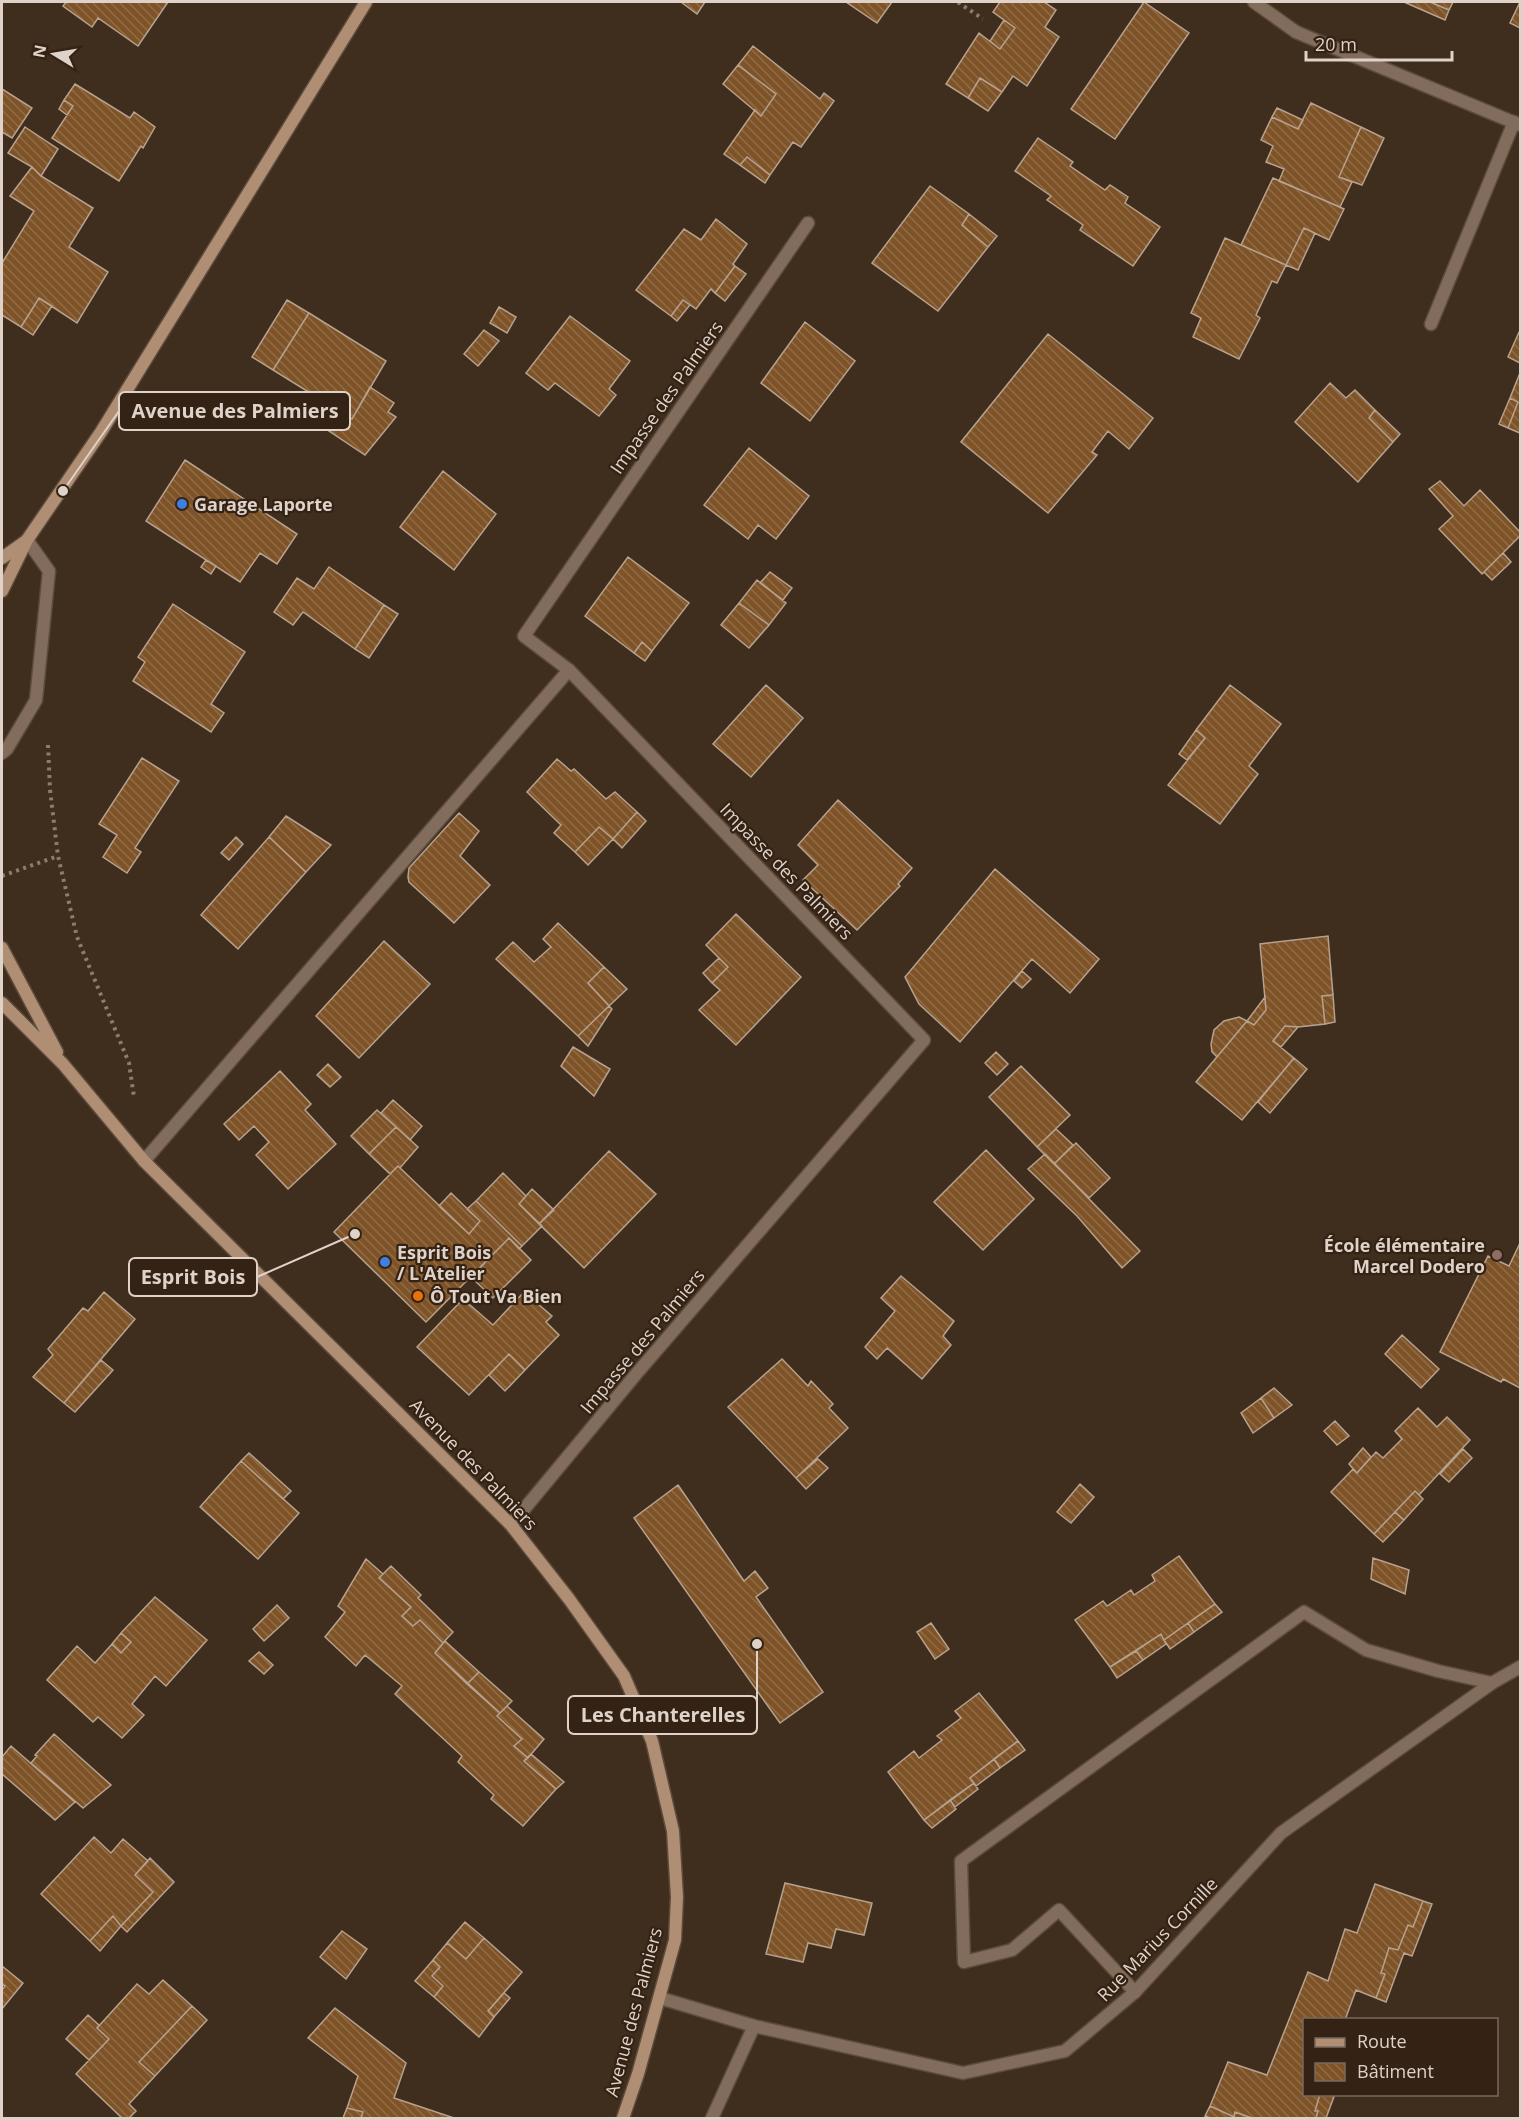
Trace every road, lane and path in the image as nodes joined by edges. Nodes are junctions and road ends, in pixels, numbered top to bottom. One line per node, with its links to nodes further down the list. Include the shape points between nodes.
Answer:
1 (366, 2): 8 (main road, via 101,432)
2 (960, 2): 4 (path)
3 (1254, 2): 5 (street, via 1296,32)
4 (983, 19)
5 (1517, 123): 7 (street)
6 (808, 223): 11 (street, Impasse des Palmiers, via 524,636)
7 (1431, 324)
8 (27, 540): 9 (main road); 10 (main road); 12 (street, via 49,571)
9 (2, 558)
10 (2, 591)
11 (569, 670): 20 (street); 21 (street, Impasse des Palmiers, via 924,1040)
12 (36, 700): 13 (street); 14 (path, via 47,719)
13 (2, 753)
14 (58, 856): 15 (path); 19 (path, via 77,937 129,1063)
15 (2, 876)
16 (2, 948): 18 (main road, Avenue des Palmiers)
17 (2, 1003): 18 (main road, Avenue des Palmiers)
18 (63, 1064): 20 (main road, Avenue des Palmiers)
19 (136, 1107)
20 (144, 1161): 21 (main road, Avenue des Palmiers)
21 (512, 1525): 25 (main road, Avenue des Palmiers, via 624,1676 652,1742 673,1831 677,1897 675,1940)
22 (1521, 1667): 23 (street, Rue Marius Cornille)
23 (1492, 1683): 24 (street, Rue Marius Cornille, via 1281,1833); 24 (street, via 1366,1650 1304,1612 961,1861 964,1962 1012,1950 1059,1910)
24 (1135, 1992): 26 (street, Rue Marius Cornille, via 1065,2051 963,2073)
25 (660, 1998): 26 (street, Rue Marius Cornille); 27 (main road, Avenue des Palmiers)
26 (754, 2026): 28 (street)
27 (623, 2118)
28 (712, 2118)

